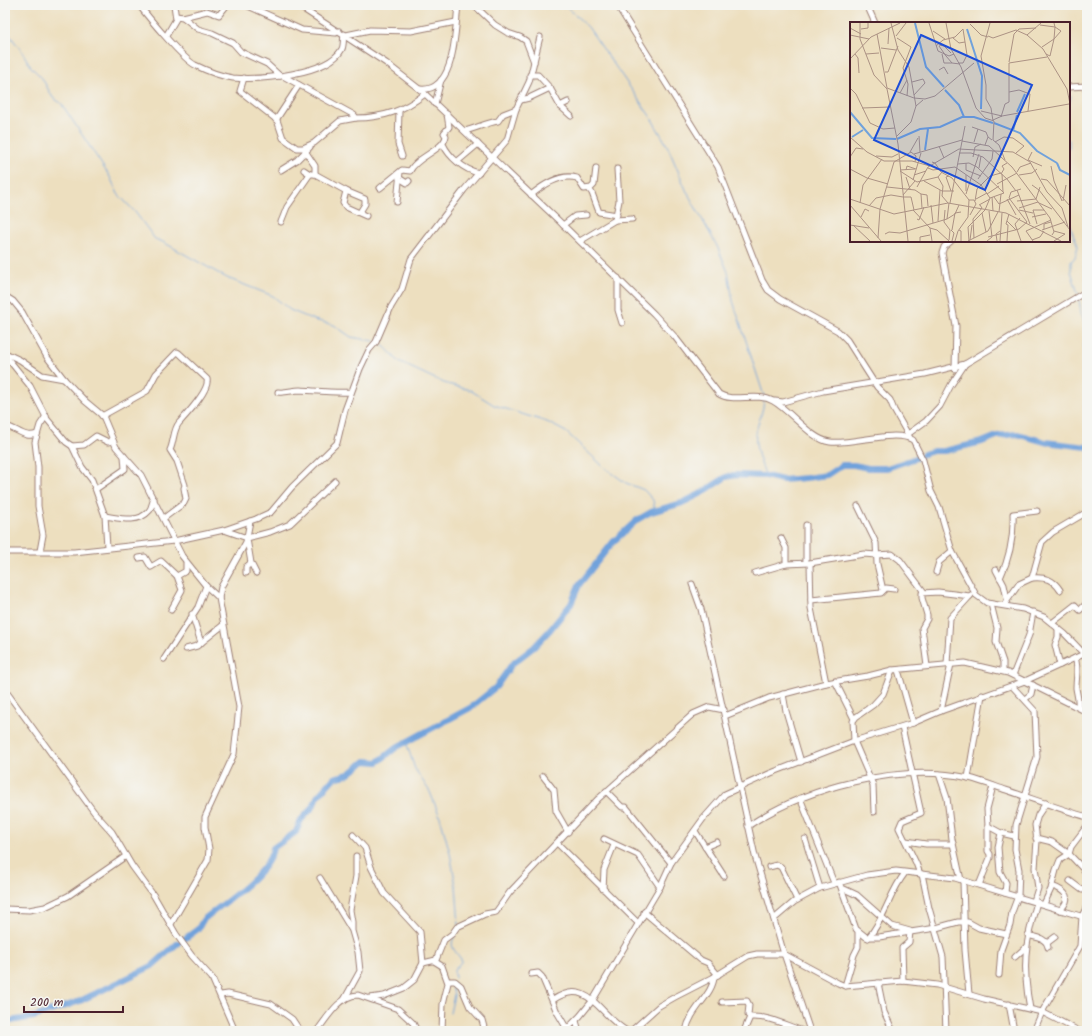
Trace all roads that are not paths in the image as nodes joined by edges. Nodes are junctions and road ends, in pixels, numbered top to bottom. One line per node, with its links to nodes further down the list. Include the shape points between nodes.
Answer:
1 (139, 5): 16 (street)
2 (168, 5): 10 (street)
3 (227, 5): 12 (street, via 219,15 207,11)
4 (246, 5): 15 (street, via 302,30)
5 (297, 5): 15 (street)
6 (458, 5): 13 (street)
7 (474, 5): 18 (street, via 495,25 526,41)
8 (617, 5): 80 (street, via 718,167 768,290 838,331 855,351)
9 (866, 5): 14 (street)
10 (174, 6): 11 (street)
11 (176, 16): 12 (street); 16 (street)
12 (183, 17): 20 (street, via 198,29 212,33 233,44 241,52 267,64)
13 (456, 22): 15 (street, via 411,31 370,30); 22 (street, via 454,48)
14 (874, 22)
15 (343, 34): 20 (street, via 343,48 326,63 306,72); 27 (street)
16 (166, 36): 21 (street, via 196,66 216,74)
17 (540, 37): 18 (street)
18 (534, 63): 19 (street)
19 (530, 75): 26 (street, via 538,75); 29 (street)
20 (281, 76): 21 (street); 23 (street)
21 (244, 78): 39 (street, via 240,91)
22 (442, 80): 27 (street, via 430,88); 31 (street)
23 (299, 85): 34 (street); 39 (street)
24 (1087, 86): 25 (street)
25 (1070, 87)
26 (550, 88): 29 (street); 32 (street)
27 (419, 89): 28 (street)
28 (425, 94): 31 (street); 35 (street)
29 (520, 100): 33 (street)
30 (568, 102): 32 (street)
31 (435, 104): 36 (street)
32 (560, 106): 37 (street)
33 (516, 109): 41 (street, via 503,114 498,121); 47 (street, via 507,140)
34 (346, 111): 38 (street); 40 (street)
35 (399, 111): 38 (street, via 372,118); 46 (street, via 398,144)
36 (447, 114): 41 (street); 43 (street, via 449,127 444,133 446,136)
37 (571, 116)
38 (356, 118): 40 (street)
39 (276, 120): 42 (street, via 283,138 292,146 299,148)
40 (344, 120): 42 (street, via 331,127)
41 (465, 131): 44 (street)
42 (314, 144): 45 (street)
43 (443, 144): 48 (street, via 447,153); 55 (street, via 413,165 410,171 404,169)
44 (478, 144): 47 (street); 48 (street)
45 (305, 151): 51 (street, via 297,160); 54 (street, via 315,166)
46 (402, 156)
47 (493, 158): 53 (street); 60 (street)
48 (458, 161): 53 (street)
49 (596, 168): 58 (street, via 594,186)
50 (617, 169): 65 (street, via 619,201)
51 (281, 170)
52 (304, 170): 54 (street)
53 (480, 173): 82 (street, via 413,255 402,289 376,342 366,355)
54 (312, 174): 59 (street); 67 (street, via 287,207)
55 (399, 175): 56 (street, via 407,183); 57 (street); 61 (street)
56 (409, 181)
57 (380, 188)
58 (589, 189): 60 (street, via 584,189 577,178 569,177 554,180); 65 (street, via 599,212)
59 (346, 191): 62 (street, via 343,203 346,207); 62 (street, via 365,199)
60 (531, 195): 68 (street)
61 (398, 202)
62 (360, 212): 64 (street)
63 (586, 215): 68 (street, via 575,216)
64 (366, 216)
65 (616, 218): 66 (street); 69 (street)
66 (632, 219)
67 (281, 222)
68 (563, 224): 69 (street)
69 (580, 241): 71 (street)
70 (950, 242): 77 (street, via 942,253 956,326)
71 (618, 278): 74 (street, via 618,310); 83 (street, via 676,337 719,394 728,397 762,398)
72 (1087, 291): 76 (street)
73 (5, 296): 79 (street, via 22,312 47,357)
74 (622, 323)
75 (5, 354): 79 (street, via 20,360 42,375); 84 (street, via 30,386)
76 (965, 364): 77 (street); 78 (street)
77 (956, 368): 78 (street); 80 (street)
78 (955, 377): 88 (street, via 940,406)
79 (64, 379): 85 (street)
80 (875, 383): 83 (street); 88 (street, via 888,397)
81 (278, 392): 82 (street)
82 (351, 392): 100 (street, via 335,446 292,487 271,512)
83 (775, 402): 88 (street, via 828,442)
84 (46, 416): 87 (street); 90 (street)
85 (102, 416): 89 (street); 99 (street, via 147,391 156,374 177,352 207,379 207,385 192,409 177,424 170,450 177,461 185,485 186,499)
86 (5, 426): 87 (street, via 30,436)
87 (37, 434): 107 (street, via 35,442 38,506 43,535)
88 (909, 436): 108 (street, via 915,442 923,460)
89 (113, 441): 90 (street, via 108,442 96,436 84,445); 91 (street)
90 (72, 446): 93 (street)
91 (124, 456): 93 (street, via 125,468); 94 (street, via 141,475)
92 (335, 481): 103 (street, via 294,521 270,532)
93 (96, 489): 98 (street)
94 (154, 499): 98 (street, via 150,510 140,517 125,519); 99 (street)
95 (858, 506): 110 (street, via 876,543)
96 (1037, 511): 122 (street, via 1013,514 1011,546)
97 (1087, 512): 123 (street, via 1053,532 1042,542)
98 (105, 516): 106 (street)
99 (164, 518): 105 (street)
100 (250, 522): 102 (street); 103 (street)
101 (806, 525): 112 (street)
102 (224, 530): 103 (street); 105 (street)
103 (247, 538): 114 (street); 125 (street)
104 (780, 538): 115 (street, via 786,548)
105 (174, 541): 106 (street); 113 (street)
106 (107, 547): 107 (street, via 74,552)
107 (40, 551): 109 (street)
108 (952, 551): 118 (street, via 939,562); 129 (street)
109 (5, 552)
110 (876, 555): 112 (street, via 864,554); 128 (street); 131 (street, via 892,554 898,558)
111 (139, 558): 121 (street, via 145,557 151,567 161,562)
112 (808, 562): 115 (street); 135 (street)
113 (186, 563): 121 (street, via 186,571); 126 (street)
114 (251, 563): 119 (street, via 246,567); 120 (street)
115 (786, 564): 117 (street)
116 (996, 570): 122 (street)
117 (755, 572)
118 (936, 572)
119 (246, 573)
120 (256, 573)
121 (177, 576): 139 (street, via 182,590)
122 (1000, 578): 134 (street)
123 (1032, 578): 130 (street, via 1044,577 1056,584); 134 (street, via 1019,584)
124 (692, 584): 171 (street, via 701,609)
125 (221, 587): 126 (street); 133 (street)
126 (208, 588): 133 (street); 141 (street)
127 (894, 588): 128 (street)
128 (883, 590): 135 (street, via 881,593)
129 (973, 590): 132 (street); 137 (street, via 980,599)
130 (1060, 590)
131 (924, 592): 132 (street); 152 (street, via 921,595 927,619 922,628)
132 (970, 596): 150 (street, via 950,618)
133 (219, 598): 143 (street)
134 (1007, 599): 138 (street)
135 (810, 600): 159 (street)
136 (1087, 603): 142 (street, via 1080,610 1075,605 1071,607)
137 (991, 604): 138 (street); 155 (street)
138 (1004, 605): 140 (street)
139 (171, 610)
140 (1033, 612): 142 (street); 156 (street, via 1029,636)
141 (192, 614): 145 (street); 149 (street)
142 (1052, 624): 144 (street)
143 (222, 626): 145 (street); 241 (street, via 239,706 236,750 206,812 208,860)
144 (1058, 628): 147 (street); 151 (street, via 1055,645)
145 (201, 643): 146 (street)
146 (186, 649)
147 (1086, 654): 148 (street)
148 (1075, 658): 151 (street); 168 (street, via 1078,666)
149 (164, 659)
150 (949, 664): 152 (street); 155 (street, via 965,663); 169 (street)
151 (1060, 665): 158 (street)
152 (927, 666): 154 (street)
153 (892, 670): 154 (street); 157 (street); 172 (street, via 882,694 873,705)
154 (898, 670): 173 (street)
155 (1003, 671): 156 (street)
156 (1012, 675): 158 (street)
157 (835, 681): 159 (street); 172 (street)
158 (1025, 681): 160 (street); 161 (street)
159 (826, 683): 163 (street)
160 (1033, 685): 166 (street, via 1031,694); 168 (street)
161 (1012, 686): 164 (street); 166 (street)
162 (5, 690): 165 (street)
163 (783, 694): 171 (street); 176 (street)
164 (982, 696): 169 (street); 181 (street)
165 (10, 698): 167 (street); 208 (street, via 94,812 112,832)
166 (1025, 699): 185 (street, via 1035,711 1037,754 1036,765)
167 (6, 703)
168 (1078, 707): 170 (street)
169 (941, 711): 173 (street)
170 (1087, 712)
171 (725, 713): 183 (street); 184 (street, via 709,707 694,714)
172 (854, 719): 175 (street)
173 (913, 723): 174 (street)
174 (902, 727): 175 (street); 177 (street)
175 (854, 741): 176 (street); 180 (street)
176 (801, 762): 183 (street)
177 (913, 774): 178 (street); 180 (street); 201 (street, via 921,813 901,822 899,828)
178 (939, 774): 181 (street); 204 (street, via 947,798)
179 (543, 776): 194 (street, via 554,790 556,811)
180 (871, 778): 186 (street); 188 (street, via 874,789)
181 (968, 778): 182 (street)
182 (993, 786): 185 (street); 191 (street, via 987,810)
183 (739, 787): 190 (street); 193 (street, via 725,794)
184 (606, 791): 194 (street); 210 (street, via 622,807 626,807)
185 (1025, 796): 187 (street); 197 (street)
186 (800, 798): 190 (street); 219 (street)
187 (1046, 803): 189 (street); 198 (street, via 1034,828)
188 (874, 812)
189 (1087, 817)
190 (748, 826): 238 (street)
191 (988, 826): 195 (street); 220 (street, via 990,858)
192 (1087, 826): 207 (street, via 1071,847)
193 (695, 831): 206 (street); 210 (street)
194 (568, 832): 203 (street)
195 (1001, 833): 197 (street); 227 (street, via 998,847 1000,872 1006,883)
196 (353, 835): 254 (street, via 365,848 384,893 420,932)
197 (1014, 836): 228 (street, via 1019,874)
198 (1036, 838): 207 (street, via 1052,842); 230 (street)
199 (604, 839): 205 (street)
200 (805, 839): 224 (street)
201 (906, 841): 204 (street); 214 (street)
202 (717, 842): 206 (street)
203 (557, 843): 226 (street); 253 (street, via 510,892 496,912 485,914 459,926 444,940)
204 (953, 844): 217 (street)
205 (614, 845): 223 (street, via 629,850 640,858); 226 (street, via 604,870)
206 (705, 847): 215 (street)
207 (1069, 854): 213 (street); 221 (street, via 1060,860)
208 (126, 856): 233 (street, via 68,896 36,909); 241 (street)
209 (356, 856): 243 (street, via 356,876 350,906)
210 (671, 863): 223 (street)
211 (769, 866): 229 (street, via 781,867)
212 (905, 873): 214 (street); 219 (street, via 887,872); 236 (street)
213 (1087, 873)
214 (921, 874): 217 (street); 242 (street)
215 (724, 876)
216 (320, 878): 243 (street)
217 (962, 880): 220 (street); 239 (street)
218 (1070, 881): 222 (street, via 1082,890)
219 (837, 883): 224 (street); 225 (street)
220 (979, 886): 227 (street)
221 (1052, 886): 231 (street); 234 (street, via 1062,890 1067,898 1067,903)
222 (1087, 886)
223 (660, 887): 235 (street)
224 (820, 888): 229 (street)
225 (842, 888): 236 (street, via 857,895); 245 (street)
226 (603, 889): 240 (street)
227 (1004, 893): 228 (street)
228 (1018, 896): 230 (street); 246 (street)
229 (797, 900): 238 (street)
230 (1036, 901): 231 (street); 247 (street)
231 (1044, 904): 234 (street)
232 (1087, 906): 237 (street)
233 (5, 909)
234 (1060, 910): 237 (street)
235 (644, 912): 240 (street); 257 (street, via 701,960 708,963)
236 (881, 916): 244 (street, via 892,926); 249 (street)
237 (1084, 917): 272 (street, via 1080,946)
238 (774, 919): 251 (street)
239 (965, 922): 242 (street, via 955,922); 246 (street); 263 (street)
240 (638, 923): 268 (street)
241 (171, 924): 264 (street, via 192,956 212,978)
242 (936, 928): 244 (street); 262 (street, via 943,957)
243 (351, 929): 266 (street, via 358,952 360,971)
244 (910, 931): 249 (street); 259 (street, via 909,942 902,948)
245 (858, 932): 249 (street); 261 (street, via 858,947)
246 (1006, 934): 256 (street, via 1001,950)
247 (1028, 935): 248 (street, via 1040,937 1048,945); 250 (street)
248 (1055, 937)
249 (868, 938)
250 (1026, 947): 252 (street); 271 (street, via 1026,985)
251 (784, 954): 257 (street, via 748,956); 261 (street); 288 (street)
252 (1014, 957)
253 (434, 961): 254 (street); 258 (street, via 442,966)
254 (423, 963): 265 (street, via 414,980 404,988 384,996)
255 (531, 974): 267 (street, via 541,974)
256 (1000, 975)
257 (716, 976): 284 (street, via 659,1006); 285 (street, via 713,987 691,1016)
258 (448, 981): 280 (street, via 443,1004); 281 (street, via 460,984 470,1006 482,1020)
259 (903, 981): 260 (street); 262 (street)
260 (878, 983): 261 (street); 289 (street, via 884,1012)
261 (845, 986)
262 (944, 986): 263 (street); 291 (street)
263 (969, 994): 270 (street)
264 (221, 995): 276 (street); 277 (street, via 228,994 268,1003 292,1019)
265 (370, 998): 266 (street, via 355,995); 279 (street, via 398,1009 413,1023)
266 (344, 1000): 278 (street)
267 (553, 1000): 268 (street, via 564,994 580,993); 275 (street)
268 (593, 1000): 274 (street); 283 (street, via 610,1019)
269 (722, 1002): 273 (street, via 747,1002)
270 (1009, 1004): 271 (street); 292 (street)
271 (1030, 1009): 272 (street)
272 (1042, 1012): 293 (street); 294 (street)
273 (750, 1017): 286 (street); 287 (street, via 777,1021)
274 (576, 1021): 275 (street); 282 (street)
275 (566, 1030)
276 (235, 1031)
277 (300, 1031)
278 (317, 1031)
279 (417, 1031)
280 (442, 1031)
281 (485, 1031)
282 (579, 1031)
283 (627, 1031)
284 (631, 1031)
285 (686, 1031)
286 (744, 1031)
287 (803, 1031)
288 (810, 1031)
289 (893, 1031)
290 (928, 1031): 291 (street)
291 (946, 1031)
292 (1014, 1031)
293 (1034, 1031)
294 (1079, 1031)

